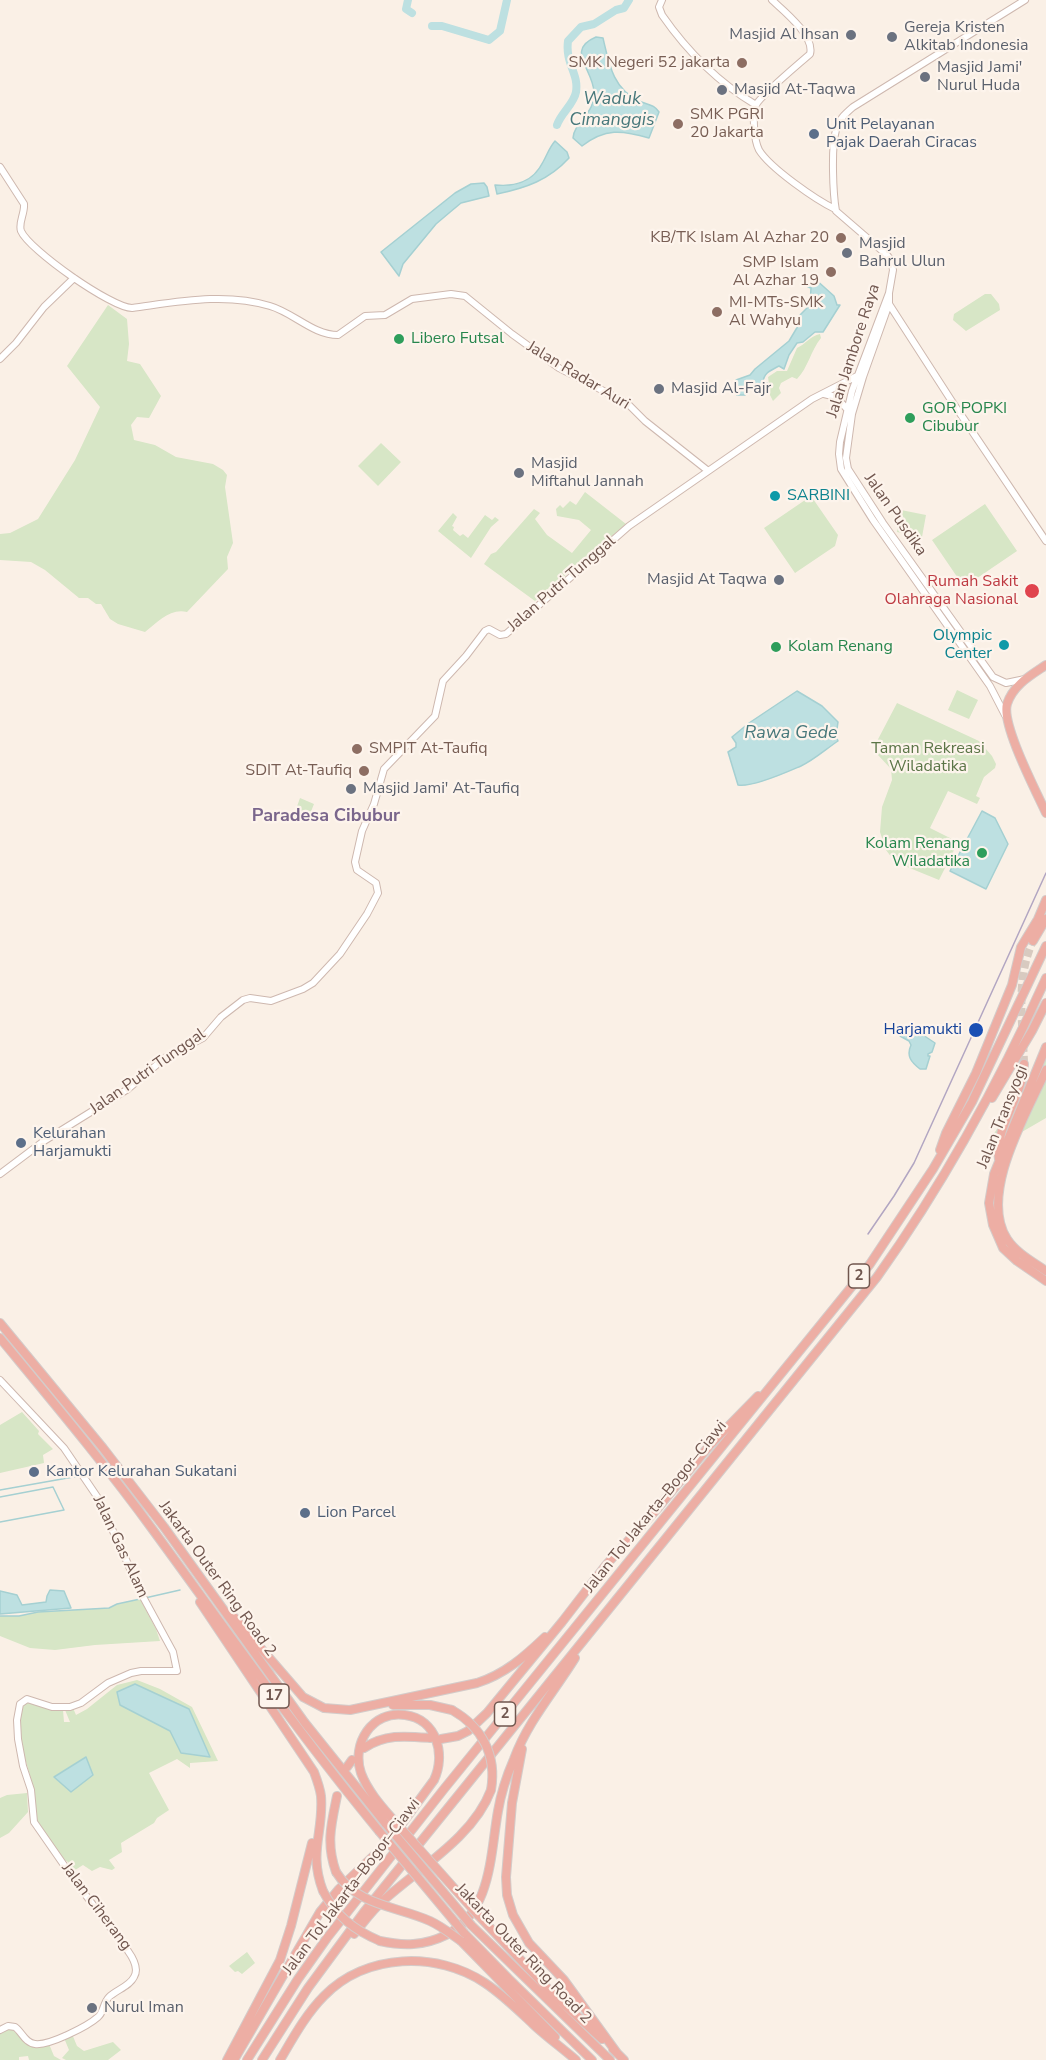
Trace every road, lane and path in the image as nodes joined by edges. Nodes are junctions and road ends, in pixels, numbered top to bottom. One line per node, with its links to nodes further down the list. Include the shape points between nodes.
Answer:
1 (662, 0): 4 (street, via 662,15 696,56 732,90)
2 (772, 0): 4 (street, via 804,33 811,49)
3 (1024, 0): 6 (street, via 842,117 834,148)
4 (756, 105): 6 (street, Jalan Jambore Raya, via 756,139 760,150 801,188)
5 (0, 167): 7 (street, Jalan Radar Auri, via 23,202 23,234)
6 (835, 209): 8 (street, Jalan Jambore Raya, via 890,258 893,270)
7 (74, 278): 10 (street); 17 (street, Jalan Radar Auri, via 128,308 199,299 258,303 332,335 341,334 365,316 380,316 412,299 451,294 469,298 552,363 627,403)
8 (889, 293): 9 (street, Jalan Pusdika); 11 (street, Jalan Jambore Raya)
9 (889, 304): 15 (street, Jalan Pusdika); 20 (street)
10 (0, 359)
11 (857, 376): 12 (street, Jalan Putri Tunggal); 13 (street, Jalan Jambore Raya)
12 (841, 386): 13 (street); 14 (street, Jalan Putri Tunggal)
13 (852, 391): 15 (street); 16 (street, Jalan Jambore Raya)
14 (824, 394): 16 (street, via 839,400); 17 (street, Jalan Putri Tunggal)
15 (856, 400): 18 (street, Jalan Pusdika, via 847,465)
16 (847, 409): 18 (street, Jalan Jambore Raya, via 839,454 841,469)
17 (707, 470): 38 (street, Jalan Putri Tunggal, via 621,532 506,634 485,631 447,676 440,688 435,716 384,769 362,831 355,868 376,883 377,895 340,954 313,983 273,1001 240,1002 203,1038 166,1057 128,1089 44,1141)
18 (876, 518): 19 (street, Jalan Pusdika)
19 (880, 525): 22 (street, Jalan Pusdika, via 993,677 1006,683); 23 (street, via 990,686)
20 (1046, 542)
21 (1046, 665): 22 (highway)
22 (1025, 679): 23 (highway, via 1011,696)
23 (1005, 715): 24 (highway)
24 (1046, 813)
25 (1046, 900): 37 (highway, via 1021,947 1012,985)
26 (1046, 919): 27 (highway)
27 (1033, 941)
28 (1046, 946): 37 (highway, Jalan Tol Jakarta–Bogor–Ciawi / 2, via 984,1079)
29 (1046, 978): 35 (highway, Jalan Tol Jakarta–Bogor–Ciawi / 2)
30 (1046, 1003): 35 (highway)
31 (1046, 1047): 34 (highway, Jalan Transyogi)
32 (1024, 1064): 36 (highway, via 1023,1083 998,1142)
33 (1046, 1070): 34 (highway, Jalan Transyogi)
34 (1026, 1105): 36 (highway, Jalan Transyogi); 39 (highway, Jalan Transyogi, via 1001,1174 998,1210 1006,1238)
35 (974, 1125): 48 (highway, Jalan Tol Jakarta–Bogor–Ciawi / 2, via 877,1277)
36 (999, 1160): 40 (highway, Jalan Transyogi, via 989,1193 994,1229 1003,1248)
37 (933, 1169): 43 (highway, Jalan Tol Jakarta–Bogor–Ciawi / 2, via 870,1264)
38 (0, 1174)
39 (1046, 1271)
40 (1046, 1281)
41 (0, 1323): 46 (highway, Jakarta Outer Ring Road 2 / 17, via 103,1448)
42 (0, 1338): 45 (highway, Jakarta Outer Ring Road 2 / 17, via 83,1438)
43 (778, 1378): 47 (highway, via 704,1452 606,1564); 62 (highway, Jalan Tol Jakarta–Bogor–Ciawi / 2, via 327,1938)
44 (0, 1380): 49 (street, Jalan Gas Alam, via 51,1433 86,1479 107,1514 143,1597 173,1652 177,1671 136,1671 112,1680 70,1707)
45 (173, 1557): 56 (highway, via 309,1763 319,1787); 66 (highway, Jakarta Outer Ring Road 2 / 17, bridge, via 378,1832 464,1933)
46 (200, 1577): 50 (highway, via 303,1697 334,1710); 67 (highway, Jakarta Outer Ring Road 2 / 17, bridge, via 305,1723 471,1925)
47 (562, 1622): 50 (highway, via 524,1657 493,1678); 53 (highway, via 477,1723 458,1736)
48 (592, 1631): 51 (highway); 57 (highway, Jalan Tol Jakarta–Bogor–Ciawi / 2)
49 (42, 1703): 58 (street, Jalan Ciherang, via 25,1699 18,1714 18,1739 32,1790 33,1819 132,1956 135,1974 106,2000 98,2017 62,2036 36,2044 15,2027)
50 (371, 1706): 57 (highway, bridge, via 430,1705 452,1710 472,1724 486,1744 493,1768 491,1790 469,1827 382,1901)
51 (523, 1737): 56 (highway, bridge, via 498,1809 482,1895 459,1928 430,1941 408,1945 380,1941 365,1935 331,1907 315,1863); 59 (highway, via 512,1803 507,1895 513,1915 530,1943 564,1980)
52 (430, 1738): 54 (highway, via 387,1737)
53 (441, 1739)
54 (364, 1748)
55 (337, 1796): 65 (highway, bridge, via 330,1843 331,1857 341,1880 370,1901 429,1920 461,1941)
56 (321, 1806): 60 (highway, via 280,1960)
57 (331, 1955): 63 (highway, Jalan Tol Jakarta–Bogor–Ciawi / 2)
58 (0, 2030)
59 (616, 2053): 61 (highway, bridge, via 478,1915 396,1822 374,1796 364,1780 358,1749 363,1735 388,1716 405,1715 425,1724 436,1739 440,1757 437,1774 426,1793 396,1832 320,1912); 68 (highway)
60 (228, 2060)
61 (234, 2060)
62 (247, 2060)
63 (262, 2060)
64 (280, 2060): 65 (highway, via 326,1994 360,1972 391,1962 422,1961 466,1972 486,1983)
65 (576, 2060)
66 (592, 2060)
67 (610, 2060)
68 (624, 2060)

